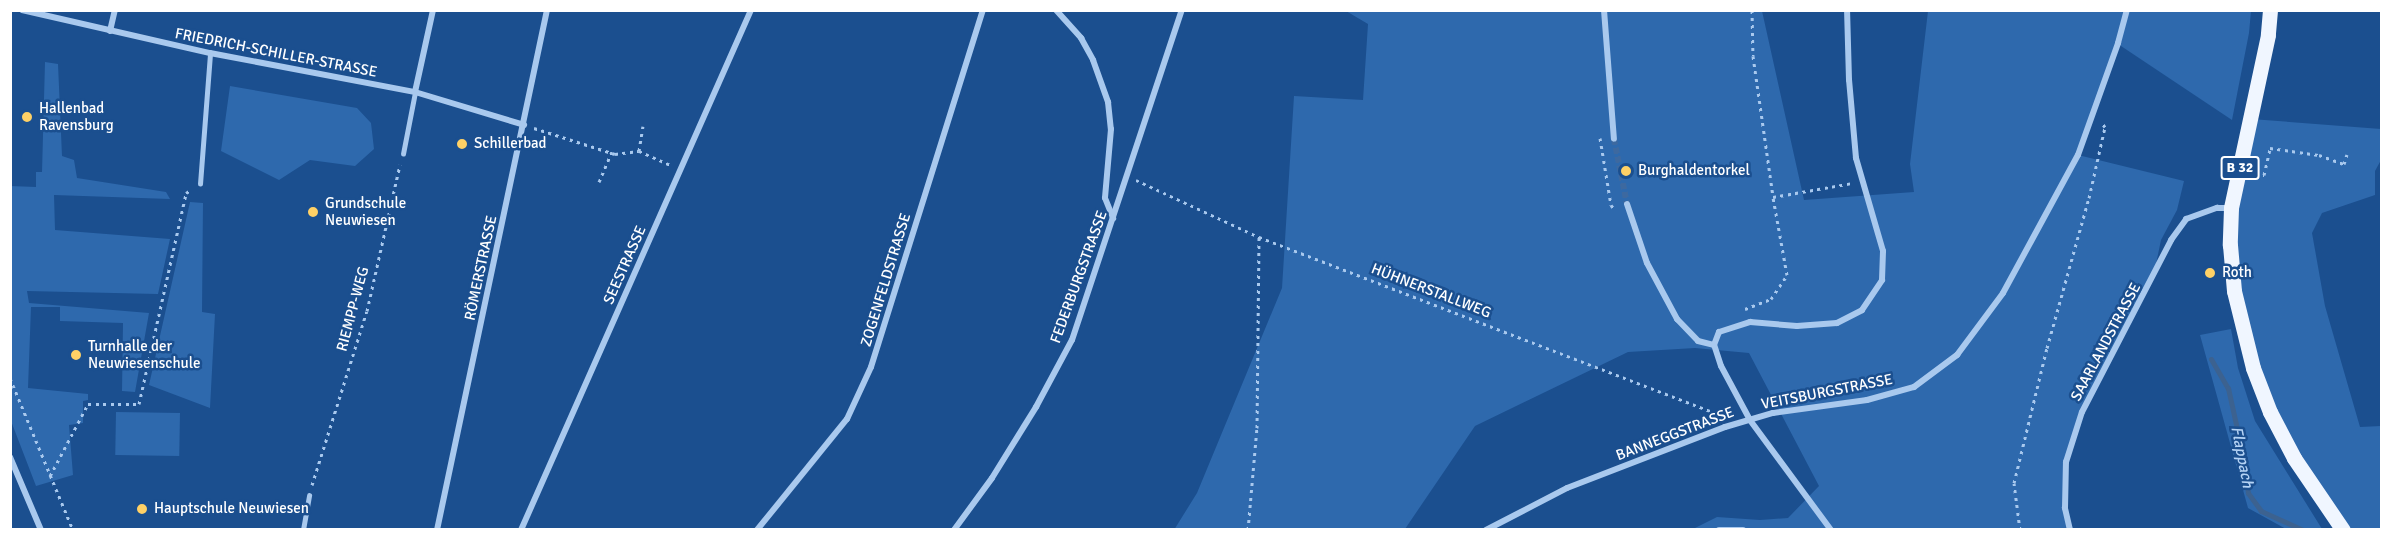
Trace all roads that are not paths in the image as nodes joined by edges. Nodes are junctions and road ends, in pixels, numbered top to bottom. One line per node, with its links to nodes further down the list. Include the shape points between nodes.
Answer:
1 (22, 10): 13 (street, FRIEDRICH-SCHILLER-STRASSE)
2 (115, 10): 13 (street)
3 (433, 10): 15 (street)
4 (547, 10): 16 (street, RÖMERSTRASSE)
5 (751, 10): 30 (street, SEESTRASSE)
6 (983, 10): 31 (street, ZOGENFELDSTRASSE, via 871,367 847,419)
7 (1056, 10): 22 (street, via 1081,38 1108,102 1111,129 1105,198)
8 (1182, 10): 22 (street, FEDERBURGSTRASSE)
9 (1604, 10): 17 (street)
10 (1847, 10): 23 (street, via 1855,147 1883,251 1882,280 1862,310 1837,323 1797,326 1750,322 1719,332)
11 (2127, 10): 24 (street, VEITSBURGSTRASSE, via 2078,155 2003,293 1957,355 1914,387 1867,400 1808,407)
12 (2270, 10): 21 (main road, B 32)
13 (110, 31): 14 (street, FRIEDRICH-SCHILLER-STRASSE)
14 (210, 53): 15 (street, FRIEDRICH-SCHILLER-STRASSE); 19 (lane)
15 (415, 92): 16 (street, FRIEDRICH-SCHILLER-STRASSE); 18 (lane)
16 (524, 125): 29 (street, RÖMERSTRASSE)
17 (1614, 139)
18 (403, 154)
19 (200, 184)
20 (1627, 204): 23 (street, via 1647,263 1677,319 1698,341)
21 (2231, 208): 37 (street, SAARLANDSTRASSE, via 2217,208 2186,219 2171,240 2082,412 2066,462 2065,508); 38 (main road, B 32, via 2234,291 2253,368 2294,458)
22 (1113, 219): 32 (street, FEDERBURGSTRASSE, via 1072,340 1036,407)
23 (1714, 345): 24 (street, VEITSBURGSTRASSE)
24 (1750, 420): 33 (street, BANNEGGSTRASSE, via 1567,488); 36 (street, BANNEGGSTRASSE)
25 (10, 457): 27 (street)
26 (309, 496): 28 (lane)
27 (41, 530)
28 (303, 530)
29 (437, 530)
30 (521, 530)
31 (757, 530)
32 (954, 530)
33 (1486, 530)
34 (1719, 530): 35 (street)
35 (1743, 530)
36 (1831, 530)
37 (2070, 530)
38 (2343, 530)

